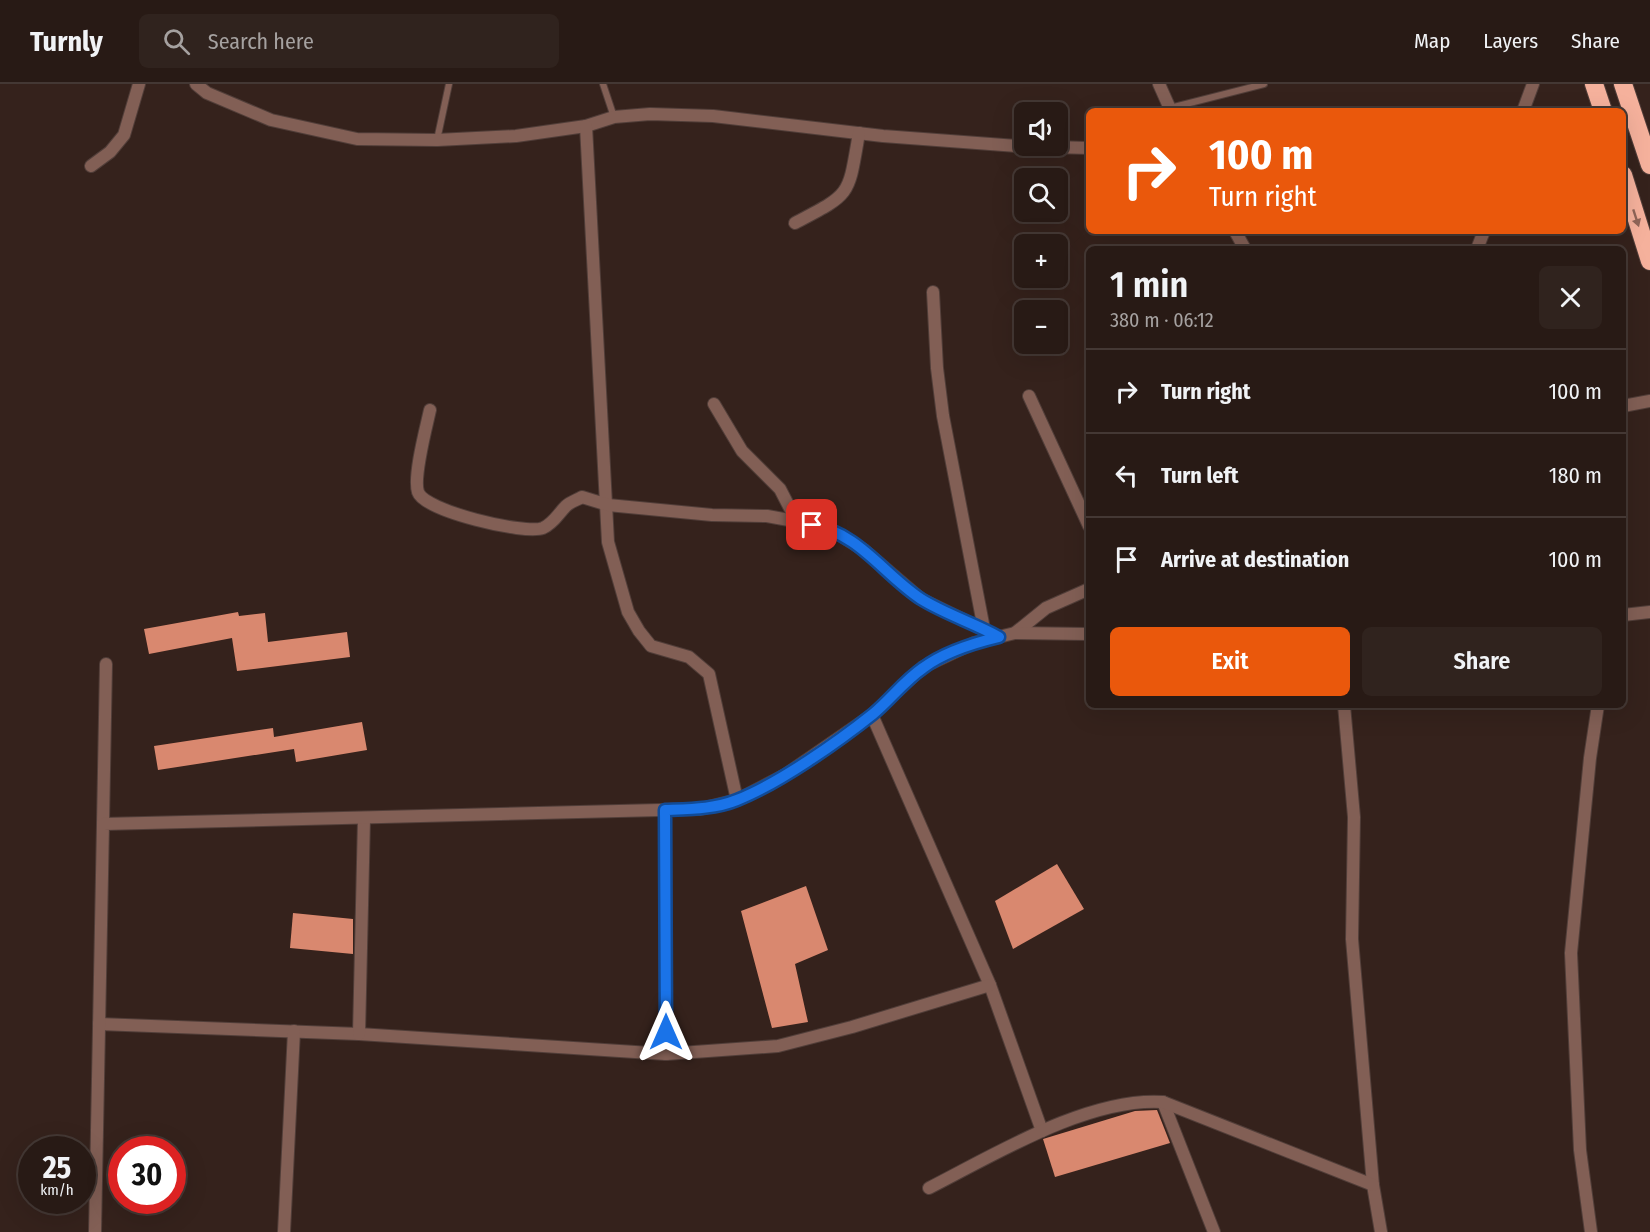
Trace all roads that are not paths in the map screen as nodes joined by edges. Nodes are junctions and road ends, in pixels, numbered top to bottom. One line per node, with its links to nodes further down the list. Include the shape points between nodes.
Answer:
1 (139, 84): 20 (street, via 124,135)
2 (196, 84): 17 (street, via 207,93 261,116 315,130 357,139)
3 (449, 84): 17 (lane)
4 (603, 84): 14 (lane)
5 (1159, 84): 10 (street)
6 (1264, 84): 11 (lane)
7 (1533, 84): 12 (street)
8 (1594, 84): 13 (highway)
9 (1623, 84): 19 (highway)
10 (1169, 108)
11 (1177, 108)
12 (1524, 108)
13 (1602, 108)
14 (614, 117): 15 (street); 16 (street, via 713,116)
15 (586, 126): 17 (street, via 516,136); 30 (street)
16 (859, 133): 18 (street); 22 (street, via 851,183 839,200)
17 (437, 140)
18 (1086, 148)
19 (1650, 165)
20 (91, 166)
21 (1626, 185): 23 (highway, one-way to 23)
22 (795, 223)
23 (1650, 261)
24 (933, 292): 36 (street, via 943,416)
25 (1029, 396): 31 (street)
26 (1650, 401): 28 (street)
27 (714, 404): 32 (street, via 742,451 780,489)
28 (1626, 405)
29 (430, 410): 30 (street, via 417,491 422,500 456,515 521,529 541,529 582,497)
30 (608, 506): 32 (street, via 767,516); 44 (street, via 608,542 628,612 639,631 651,646 689,657 709,674)
31 (1086, 520)
32 (797, 522): 36 (street, via 827,527 850,539 921,599)
33 (1086, 591): 37 (street, via 1046,608)
34 (1650, 612): 35 (street)
35 (1626, 615)
36 (984, 629): 39 (street)
37 (1015, 633): 38 (street); 39 (street)
38 (1086, 634)
39 (999, 637): 43 (street, via 974,643 923,667)
40 (106, 664): 47 (street)
41 (1344, 708): 55 (street, via 1354,817 1352,939)
42 (1598, 708): 61 (street, via 1571,953 1580,1150)
43 (872, 715): 44 (street, via 785,775); 48 (street)
44 (737, 800): 45 (street, via 700,809)
45 (665, 810): 46 (street); 52 (street)
46 (364, 819): 47 (street); 51 (street)
47 (103, 824): 49 (street)
48 (990, 985): 52 (street, via 778,1046); 54 (street)
49 (99, 1024): 50 (street); 57 (street)
50 (294, 1031): 51 (street); 58 (street)
51 (359, 1034): 52 (street)
52 (666, 1054)
53 (1163, 1102): 54 (street, via 1116,1106); 55 (street); 59 (street)
54 (1042, 1131): 56 (street)
55 (1373, 1185): 60 (street)
56 (928, 1188)
57 (95, 1232)
58 (284, 1232)
59 (1214, 1232)
60 (1381, 1232)
61 (1591, 1232)

